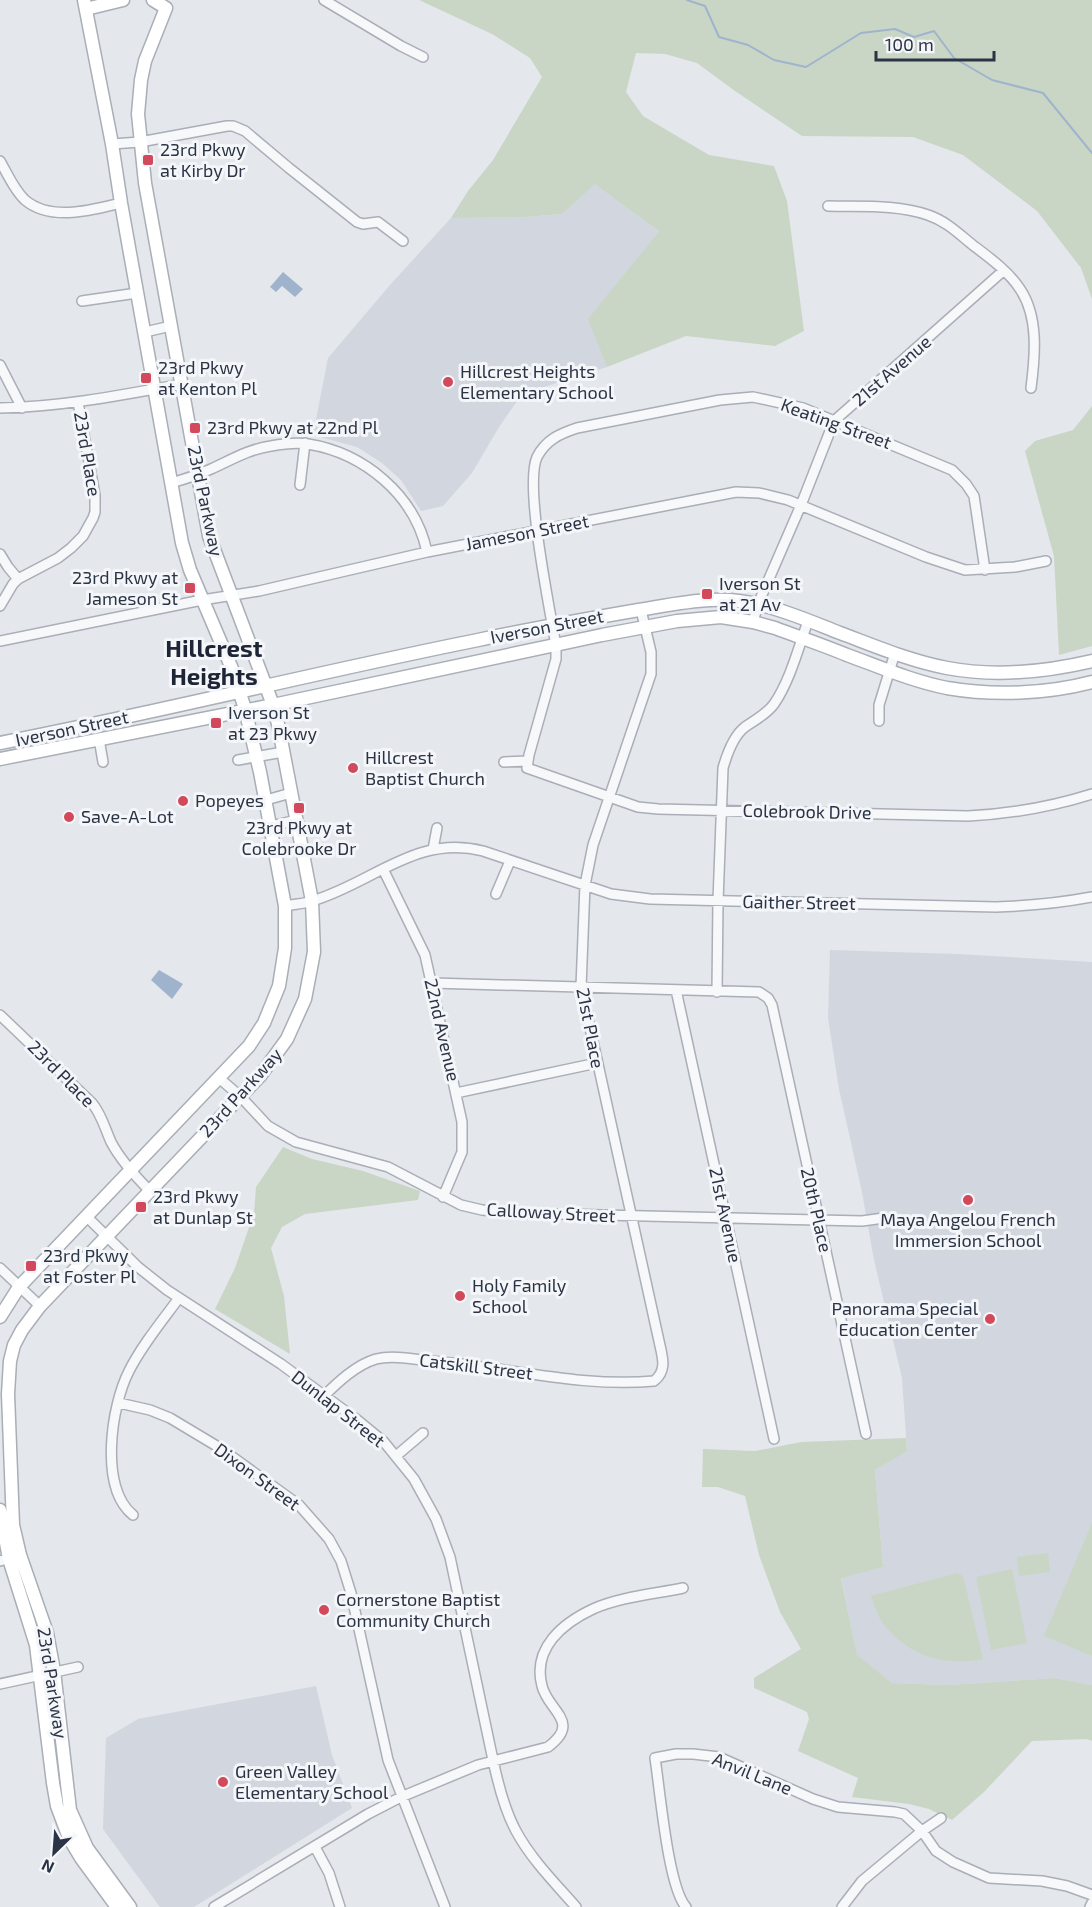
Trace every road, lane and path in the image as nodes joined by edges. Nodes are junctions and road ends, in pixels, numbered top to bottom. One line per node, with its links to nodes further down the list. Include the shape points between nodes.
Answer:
1 (123, 0): 5 (street)
2 (153, 0): 4 (street)
3 (324, 0): 6 (street)
4 (168, 4): 7 (street, 23rd Parkway, via 145,61 138,114)
5 (85, 5): 8 (street, 23rd Parkway)
6 (423, 57)
7 (140, 142): 8 (street); 12 (street, via 238,127 357,222 378,222); 16 (street, 23rd Parkway)
8 (112, 144): 10 (street, 23rd Parkway)
9 (0, 160): 10 (street, via 24,199 41,208 74,212)
10 (121, 203): 14 (street, 23rd Parkway)
11 (828, 206): 13 (street, via 928,215 949,226)
12 (403, 241)
13 (1003, 271): 20 (street, via 1020,290 1030,316 1034,339); 25 (street, 21st Avenue)
14 (137, 293): 15 (street); 17 (street, 23rd Parkway)
15 (82, 302)
16 (171, 326): 17 (street); 19 (street, 23rd Parkway)
17 (145, 332): 21 (street, 23rd Parkway)
18 (0, 365): 24 (street)
19 (182, 384): 21 (street); 27 (street, 23rd Parkway)
20 (1031, 388)
21 (154, 390): 22 (street); 28 (street, 23rd Parkway)
22 (78, 402): 24 (street); 36 (street, 23rd Place, via 95,495 93,518 71,548)
23 (0, 408): 24 (street)
24 (22, 408)
25 (834, 421): 30 (street, 21st Avenue); 31 (street, Keating Street, via 803,408 753,397 720,400 559,434 536,460 532,482); 35 (street, Keating Street, via 952,470 963,480 975,502)
26 (305, 443): 27 (street, via 254,450); 29 (street); 32 (street, via 336,450 386,482 413,516 424,536)
27 (198, 474): 28 (street); 37 (street, 23rd Parkway, via 212,546)
28 (171, 483): 38 (street, 23rd Parkway, via 182,543)
29 (300, 485)
30 (801, 505): 31 (street, Jameson Street, via 771,495 736,492); 35 (street, Jameson Street, via 948,566); 39 (street, 21st Avenue)
31 (538, 531): 32 (street, Jameson Street); 44 (street)
32 (427, 552): 37 (street, Jameson Street)
33 (0, 554): 36 (street)
34 (1046, 561): 35 (street, Jameson Street)
35 (985, 570)
36 (18, 579): 40 (street, 23rd Place)
37 (231, 596): 38 (street, Jameson Street); 53 (street, 23rd Parkway)
38 (202, 600): 47 (street, Jameson Street); 54 (street, 23rd Parkway)
39 (758, 604): 41 (street, Iverson Street, via 714,600); 42 (street, Iverson Street); 43 (street, 21st Avenue)
40 (0, 606)
41 (641, 610): 44 (street, Iverson Street); 45 (street, 21st Place)
42 (808, 621): 46 (street); 49 (street, Iverson Street)
43 (753, 622): 45 (street, Iverson Street, via 703,618); 46 (street, Iverson Street)
44 (553, 624): 48 (street); 53 (street, Iverson Street)
45 (645, 627): 48 (street, Iverson Street); 69 (street, 21st Place, via 651,674)
46 (802, 638): 51 (street, Iverson Street); 71 (street, via 774,703 737,735 730,748 722,771)
47 (0, 641)
48 (556, 646): 55 (street, Iverson Street); 66 (street, via 556,659)
49 (895, 653): 50 (street, Iverson Street, via 977,672 1044,670); 51 (street)
50 (1092, 661)
51 (888, 671): 52 (street, Iverson Street, via 947,688 988,692 1042,690); 57 (street)
52 (1092, 682)
53 (266, 686): 54 (street, Iverson Street); 55 (street, 23rd Parkway)
54 (239, 693): 56 (street, 23rd Parkway); 59 (street, Iverson Street)
55 (273, 705): 56 (street, Iverson Street); 60 (street, 23rd Parkway)
56 (245, 709): 58 (street, Iverson Street); 61 (street, 23rd Parkway)
57 (879, 721)
58 (99, 739): 62 (street, Iverson Street); 64 (street)
59 (0, 743)
60 (283, 752): 61 (street); 67 (street, 23rd Parkway)
61 (257, 757): 63 (street); 70 (street, 23rd Parkway)
62 (0, 759)
63 (238, 760)
64 (103, 762)
65 (504, 762): 66 (street)
66 (527, 765): 69 (street, Colebrook Drive)
67 (291, 793): 70 (street); 72 (street, 23rd Parkway)
68 (1092, 794): 71 (street, Colebrook Drive, via 968,816)
69 (609, 798): 71 (street, Colebrook Drive, via 638,807); 78 (street, 21st Place)
70 (266, 800): 73 (street, 23rd Parkway)
71 (720, 810): 82 (street)
72 (297, 820): 73 (street); 81 (street, 23rd Parkway)
73 (271, 826): 83 (street, 23rd Parkway)
74 (437, 828): 75 (street)
75 (433, 849): 76 (street, Gaither Street, via 470,847); 77 (street, Gaither Street)
76 (510, 861): 78 (street, Gaither Street); 79 (street)
77 (383, 869): 81 (street, Gaither Street); 84 (street, 22nd Avenue, via 419,941)
78 (585, 885): 82 (street, Gaither Street, via 630,898); 85 (street, 21st Place)
79 (496, 894)
80 (1092, 897): 82 (street, Gaither Street, via 996,907)
81 (312, 901): 83 (street, Gaither Street); 92 (street, 23rd Parkway, via 314,952 305,999 287,1039)
82 (718, 901): 87 (street)
83 (285, 906): 90 (street, 23rd Parkway, via 283,968 276,997 249,1046)
84 (432, 983): 85 (street); 91 (street, 22nd Avenue)
85 (581, 987): 86 (street); 89 (street, 21st Place)
86 (675, 990): 87 (street); 99 (street, 21st Avenue)
87 (717, 992): 100 (street, 20th Place, via 759,993 772,1005)
88 (0, 1015): 93 (street, 23rd Place, via 92,1103)
89 (597, 1063): 91 (street); 96 (street, 21st Place)
90 (219, 1078): 92 (street, Calloway Street); 93 (street, 23rd Parkway)
91 (456, 1093): 95 (street, 22nd Avenue, via 462,1122 462,1152)
92 (241, 1097): 94 (street, 23rd Parkway); 95 (street, Calloway Street, via 268,1126 296,1142 388,1167)
93 (130, 1171): 94 (street, 23rd Place); 97 (street, 23rd Parkway)
94 (150, 1191): 101 (street, 23rd Parkway)
95 (443, 1197): 96 (street, Calloway Street, via 482,1210)
96 (633, 1216): 99 (street, Calloway Street); 108 (street, 21st Place, via 663,1365 656,1380)
97 (87, 1218): 101 (street, Dunlap Street); 103 (street, 23rd Parkway)
98 (884, 1218): 100 (street, Calloway Street)
99 (725, 1219): 100 (street, Calloway Street); 113 (street, 21st Avenue)
100 (818, 1221): 112 (street, 20th Place)
101 (107, 1236): 104 (street, Dunlap Street, via 138,1268); 105 (street, 23rd Parkway)
102 (0, 1268): 103 (street)
103 (19, 1287): 105 (street); 106 (street, 23rd Parkway)
104 (178, 1298): 109 (street, Dunlap Street); 110 (street, via 129,1372)
105 (40, 1306): 107 (street, 23rd Parkway, via 14,1345)
106 (0, 1317)
107 (4, 1375): 117 (street, 23rd Parkway, via 13,1525)
108 (641, 1381): 109 (street, Catskill Street, via 569,1378 390,1358 361,1366)
109 (324, 1396): 114 (street, Dunlap Street, via 364,1425)
110 (119, 1403): 116 (street, via 113,1426 114,1482 124,1508); 124 (street, Dixon Street, via 170,1418 220,1448 299,1505 329,1539 351,1593 385,1749)
111 (423, 1433): 114 (street)
112 (866, 1434)
113 (774, 1439)
114 (396, 1456): 123 (street, Dunlap Street, via 414,1479 445,1539)
115 (0, 1510): 117 (street, 23rd Parkway)
116 (133, 1515)
117 (10, 1558): 120 (street, 23rd Parkway, via 47,1633); 121 (street, 23rd Parkway)
118 (683, 1588): 123 (street, via 592,1610 548,1642 542,1661 542,1686 561,1716 562,1734 548,1747)
119 (78, 1666): 120 (street)
120 (54, 1671): 121 (street); 130 (street, 23rd Parkway, via 70,1810 87,1848)
121 (41, 1675): 122 (street); 129 (street, 23rd Parkway, via 57,1806 69,1838)
122 (0, 1684)
123 (493, 1760): 124 (street); 134 (street, Dunlap Street, via 516,1831)
124 (401, 1797): 127 (street); 133 (street, Dixon Street)
125 (941, 1818): 126 (street)
126 (922, 1831): 128 (street, via 936,1851 989,1878 1042,1881); 135 (street, Anvil Lane, via 904,1814 838,1807 719,1757 676,1754 655,1758 672,1874); 136 (street, via 862,1881)
127 (315, 1847): 131 (street); 132 (street)
128 (1092, 1895)
129 (117, 1907)
130 (130, 1907)
131 (214, 1907)
132 (340, 1907)
133 (445, 1907)
134 (576, 1907)
135 (686, 1907)
136 (842, 1907)

